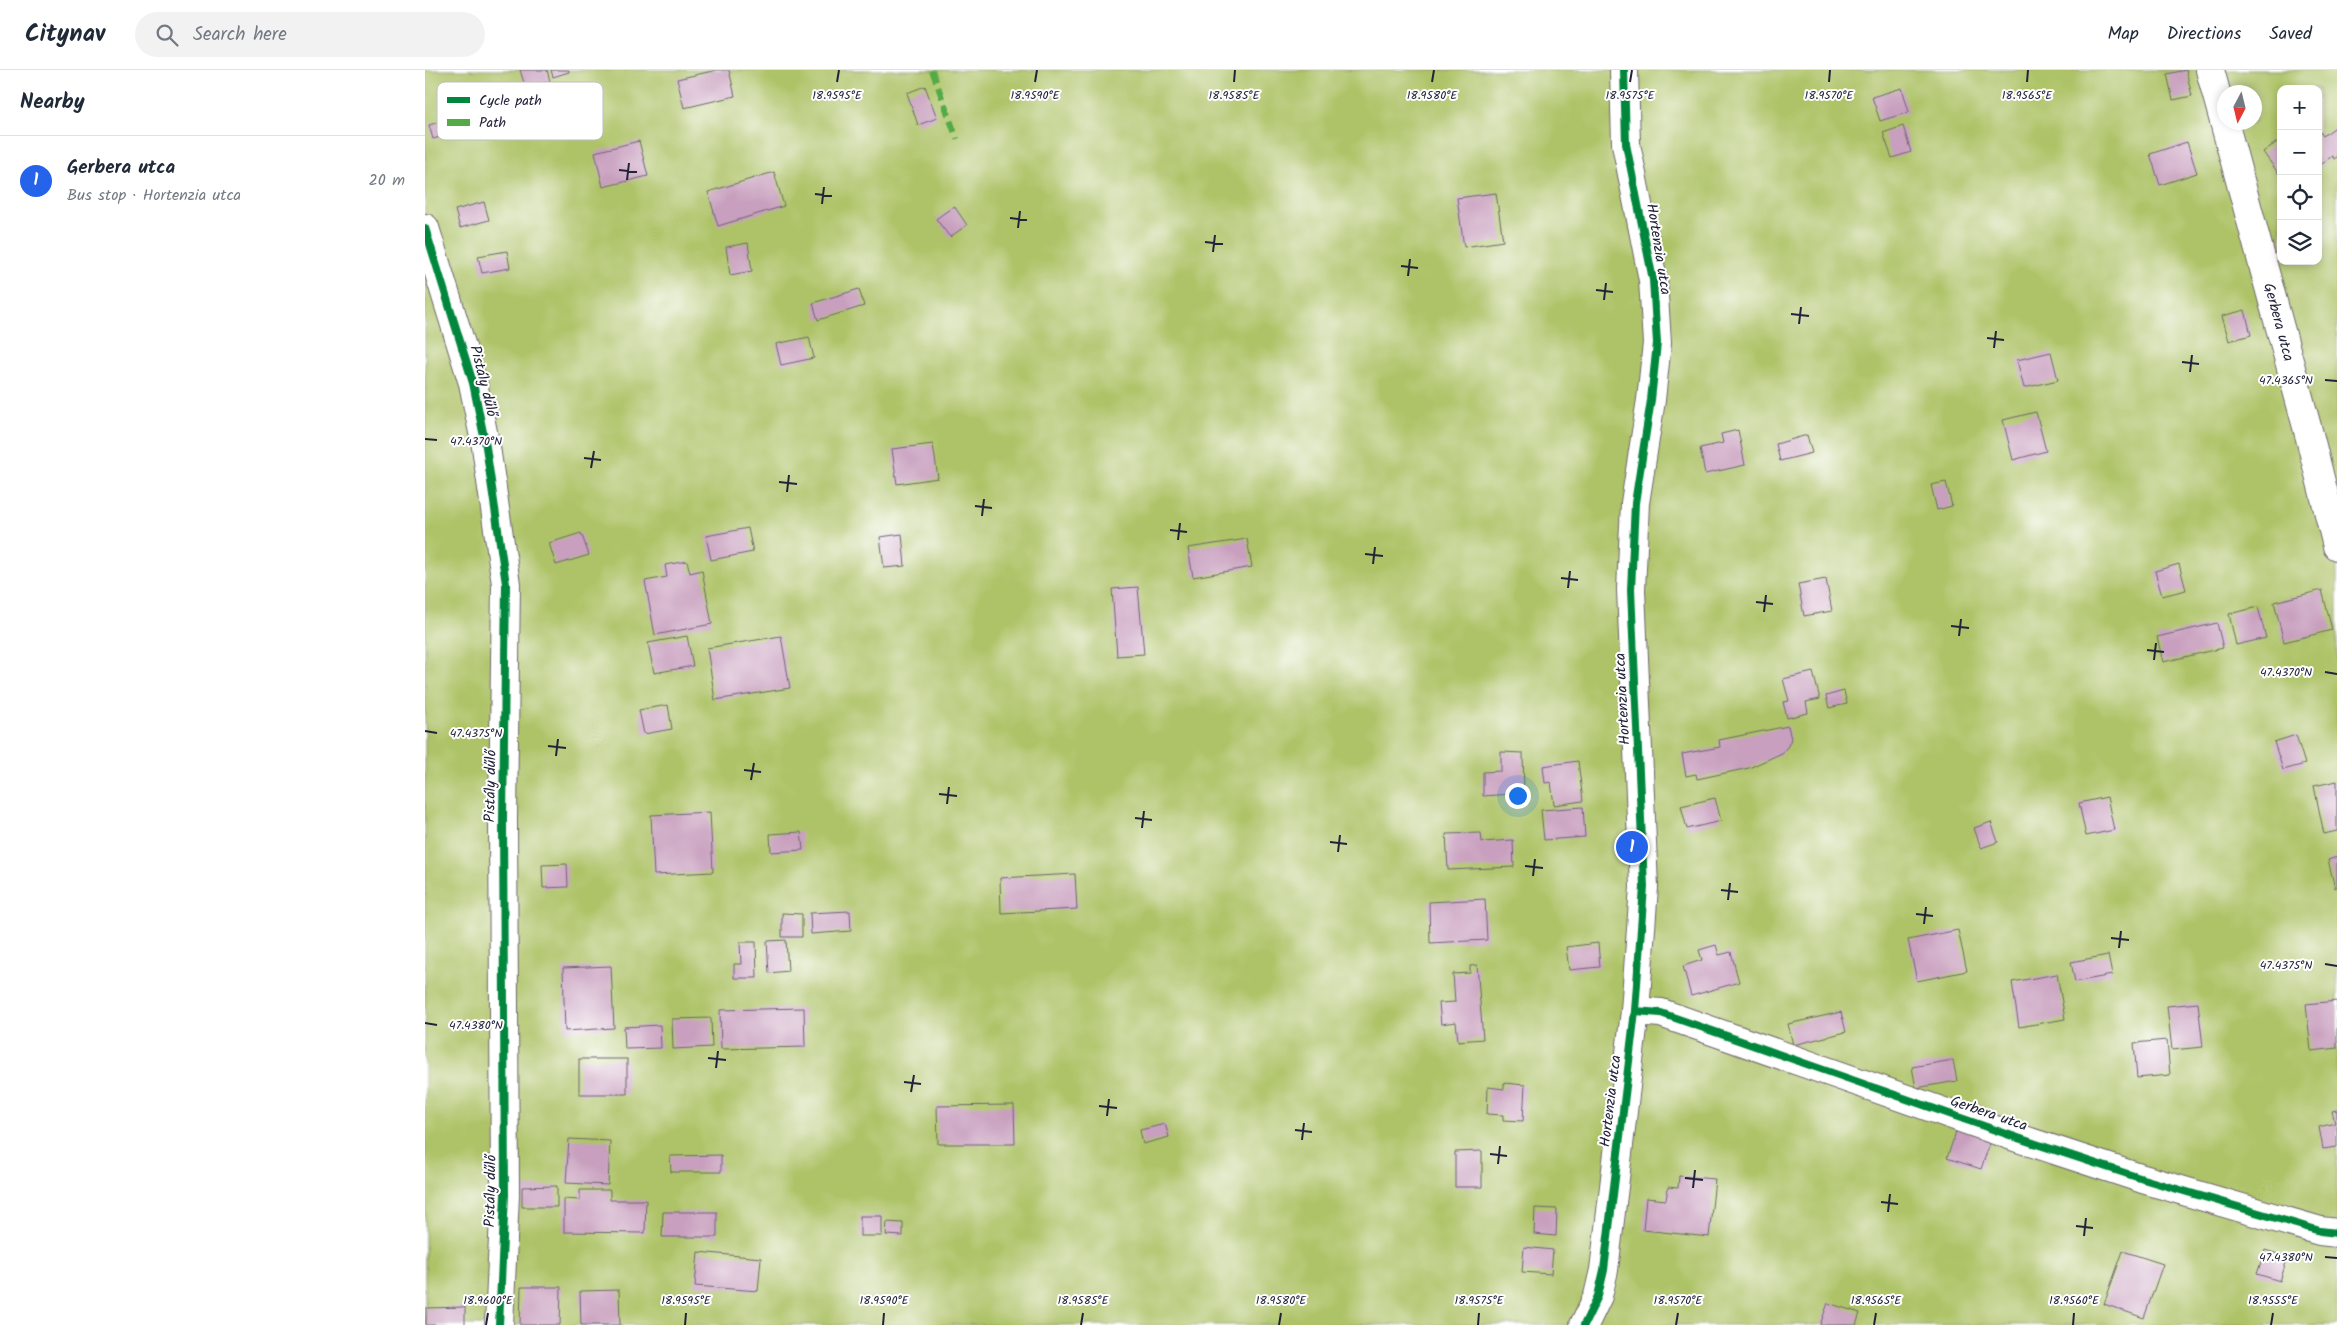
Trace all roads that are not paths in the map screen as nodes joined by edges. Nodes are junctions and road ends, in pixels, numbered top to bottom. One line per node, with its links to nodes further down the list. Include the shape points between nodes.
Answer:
1 (1624, 70): 5 (street, Hortenzia utca, via 1626,144 1653,280 1657,343 1635,503 1631,590 1644,887)
2 (2210, 70): 4 (street, Gerbera utca)
3 (425, 228): 7 (street, Pistály dűlő, via 473,383 506,584 503,809 505,1195)
4 (2337, 546)
5 (1635, 1010): 6 (street, Gerbera utca, via 1661,1013 2143,1179 2320,1231); 8 (street, Hortenzia utca, via 1604,1270 1598,1296)
6 (2337, 1233)
7 (499, 1325)
8 (1584, 1325)

